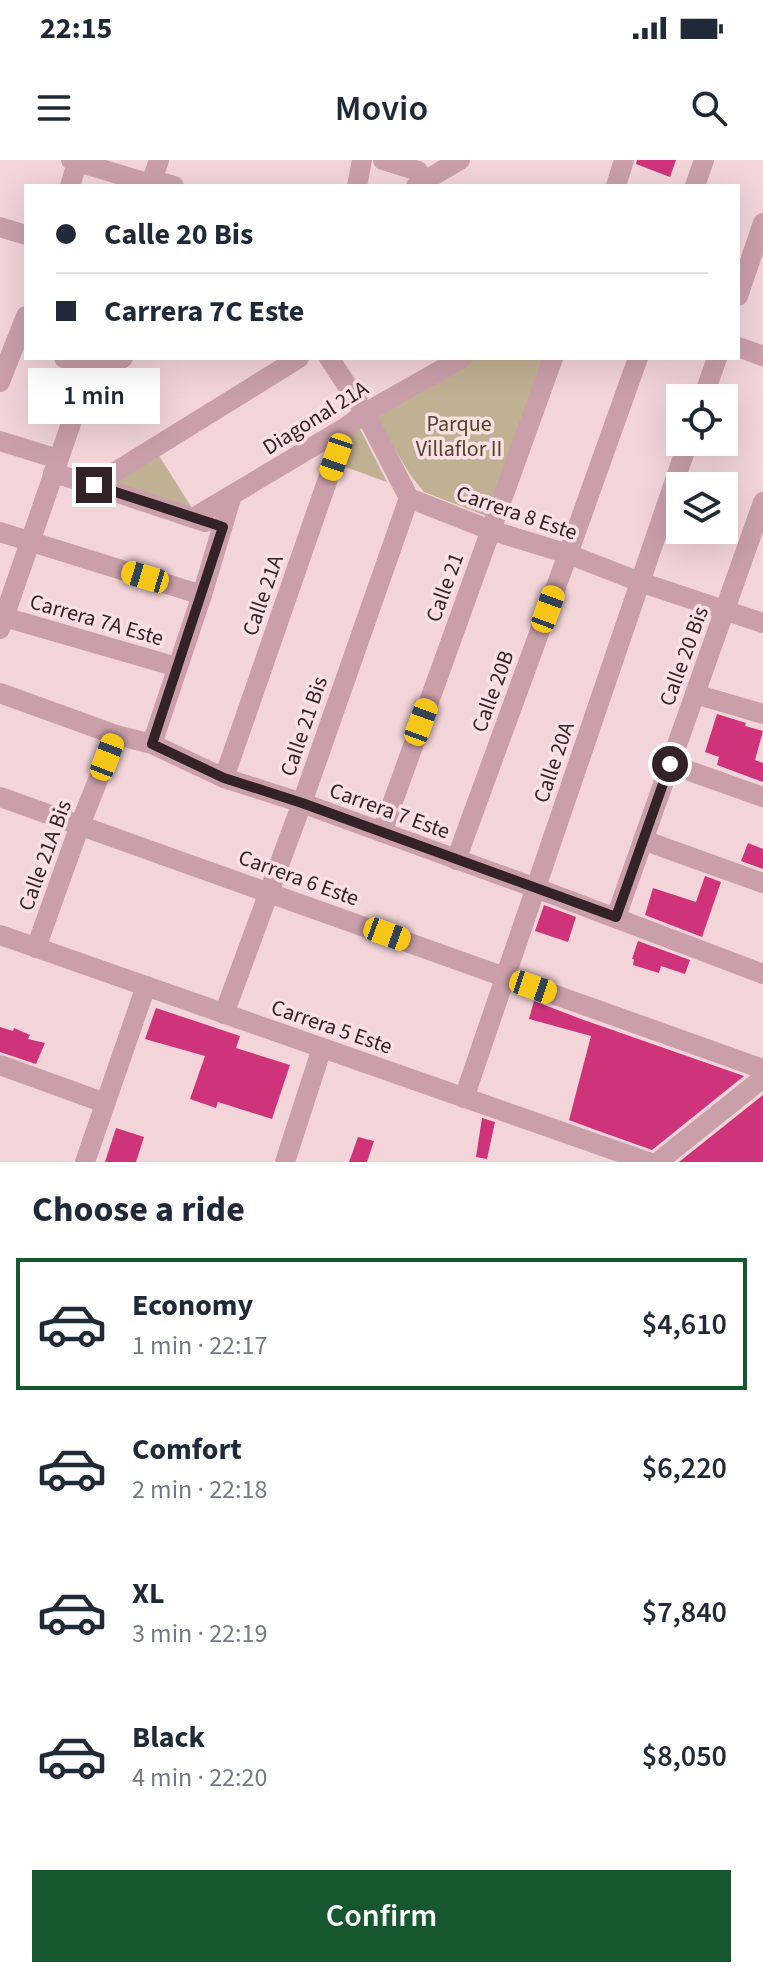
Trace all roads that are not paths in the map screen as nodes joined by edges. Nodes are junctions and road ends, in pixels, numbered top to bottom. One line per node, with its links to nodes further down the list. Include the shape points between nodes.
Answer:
1 (362, 160): 9 (street)
2 (383, 160): 6 (street)
3 (460, 160): 6 (street)
4 (704, 160): 10 (street)
5 (75, 161): 7 (street); 8 (street)
6 (418, 176)
7 (153, 178)
8 (70, 184)
9 (357, 184)
10 (696, 184)
11 (763, 223): 14 (street)
12 (0, 227): 13 (street)
13 (24, 234)
14 (740, 290)
15 (24, 320): 16 (street)
16 (14, 340): 28 (street)
17 (740, 348): 18 (street)
18 (763, 356)
19 (69, 360): 27 (street)
20 (116, 360): 27 (street)
21 (296, 360): 35 (street)
22 (330, 360): 30 (street)
23 (458, 360): 30 (street, Diagonal 21A)
24 (552, 360): 41 (street, Calle 21)
25 (637, 360): 45 (street, Calle 20B)
26 (716, 360): 29 (street)
27 (89, 368): 34 (street)
28 (0, 382)
29 (708, 384)
30 (365, 413): 31 (street, Diagonal 21A); 37 (street)
31 (346, 427): 36 (street, Diagonal 21A); 58 (street, Calle 21A)
32 (0, 441): 34 (street)
33 (683, 456): 46 (street, Calle 20A)
34 (55, 466): 35 (street); 44 (street)
35 (94, 485): 39 (street)
36 (232, 495): 39 (street, Diagonal 21A); 40 (street)
37 (409, 498): 41 (street, Carrera 8 Este); 61 (street, Calle 21 Bis)
38 (763, 502): 42 (street, Calle 20 Bis)
39 (193, 518): 40 (street)
40 (223, 527): 47 (street)
41 (490, 530): 45 (street, Carrera 8 Este); 63 (street, Calle 21)
42 (758, 531): 48 (street, Calle 20 Bis)
43 (0, 532): 44 (street)
44 (30, 541): 47 (street); 49 (street)
45 (568, 554): 46 (street, Carrera 8 Este); 65 (street, Calle 20B)
46 (640, 582): 48 (street, Carrera 8 Este); 67 (street, Calle 20A)
47 (202, 595): 51 (street)
48 (725, 610): 50 (street, Carrera 8 Este); 53 (street, Calle 20 Bis)
49 (2, 622): 51 (street, Carrera 7A Este)
50 (763, 623)
51 (177, 667): 56 (street)
52 (0, 693): 55 (street, Carrera 7 Este)
53 (695, 694): 54 (street); 57 (street, Calle 20 Bis)
54 (763, 714)
55 (116, 735): 56 (street, Carrera 7 Este); 62 (street, Calle 21A Bis)
56 (152, 744): 58 (street, Carrera 7 Este)
57 (670, 764): 60 (street); 64 (street, Calle 20 Bis)
58 (224, 778): 61 (street, Carrera 7 Este)
59 (0, 797): 62 (street, Carrera 6 Este)
60 (763, 797)
61 (302, 803): 63 (street, Carrera 7 Este); 68 (street, Calle 21 Bis)
62 (80, 825): 68 (street, Carrera 6 Este); 71 (street, Calle 21A Bis)
63 (382, 832): 65 (street, Carrera 7 Este)
64 (643, 840): 66 (street); 69 (street, Calle 20 Bis)
65 (456, 860): 67 (street, Carrera 7 Este)
66 (763, 883)
67 (536, 888): 69 (street, Carrera 7 Este); 73 (street, Calle 20A)
68 (268, 891): 73 (street, Carrera 6 Este); 75 (street, Calle 21 Bis)
69 (616, 917): 72 (street, Carrera 7 Este)
70 (0, 935): 71 (street, Carrera 5 Este)
71 (36, 948): 74 (street, Carrera 5 Este)
72 (763, 974)
73 (505, 977): 78 (street, Carrera 6 Este); 80 (street, Calle 20A)
74 (146, 986): 75 (street, Carrera 5 Este); 81 (street)
75 (224, 1014): 76 (street, Carrera 5 Este)
76 (322, 1048): 80 (street, Carrera 5 Este); 82 (street)
77 (0, 1065): 81 (street)
78 (763, 1069)
79 (763, 1078): 83 (street)
80 (464, 1098): 83 (street, Carrera 5 Este)
81 (105, 1103): 84 (street)
82 (289, 1161)
83 (659, 1161)
84 (85, 1162)

